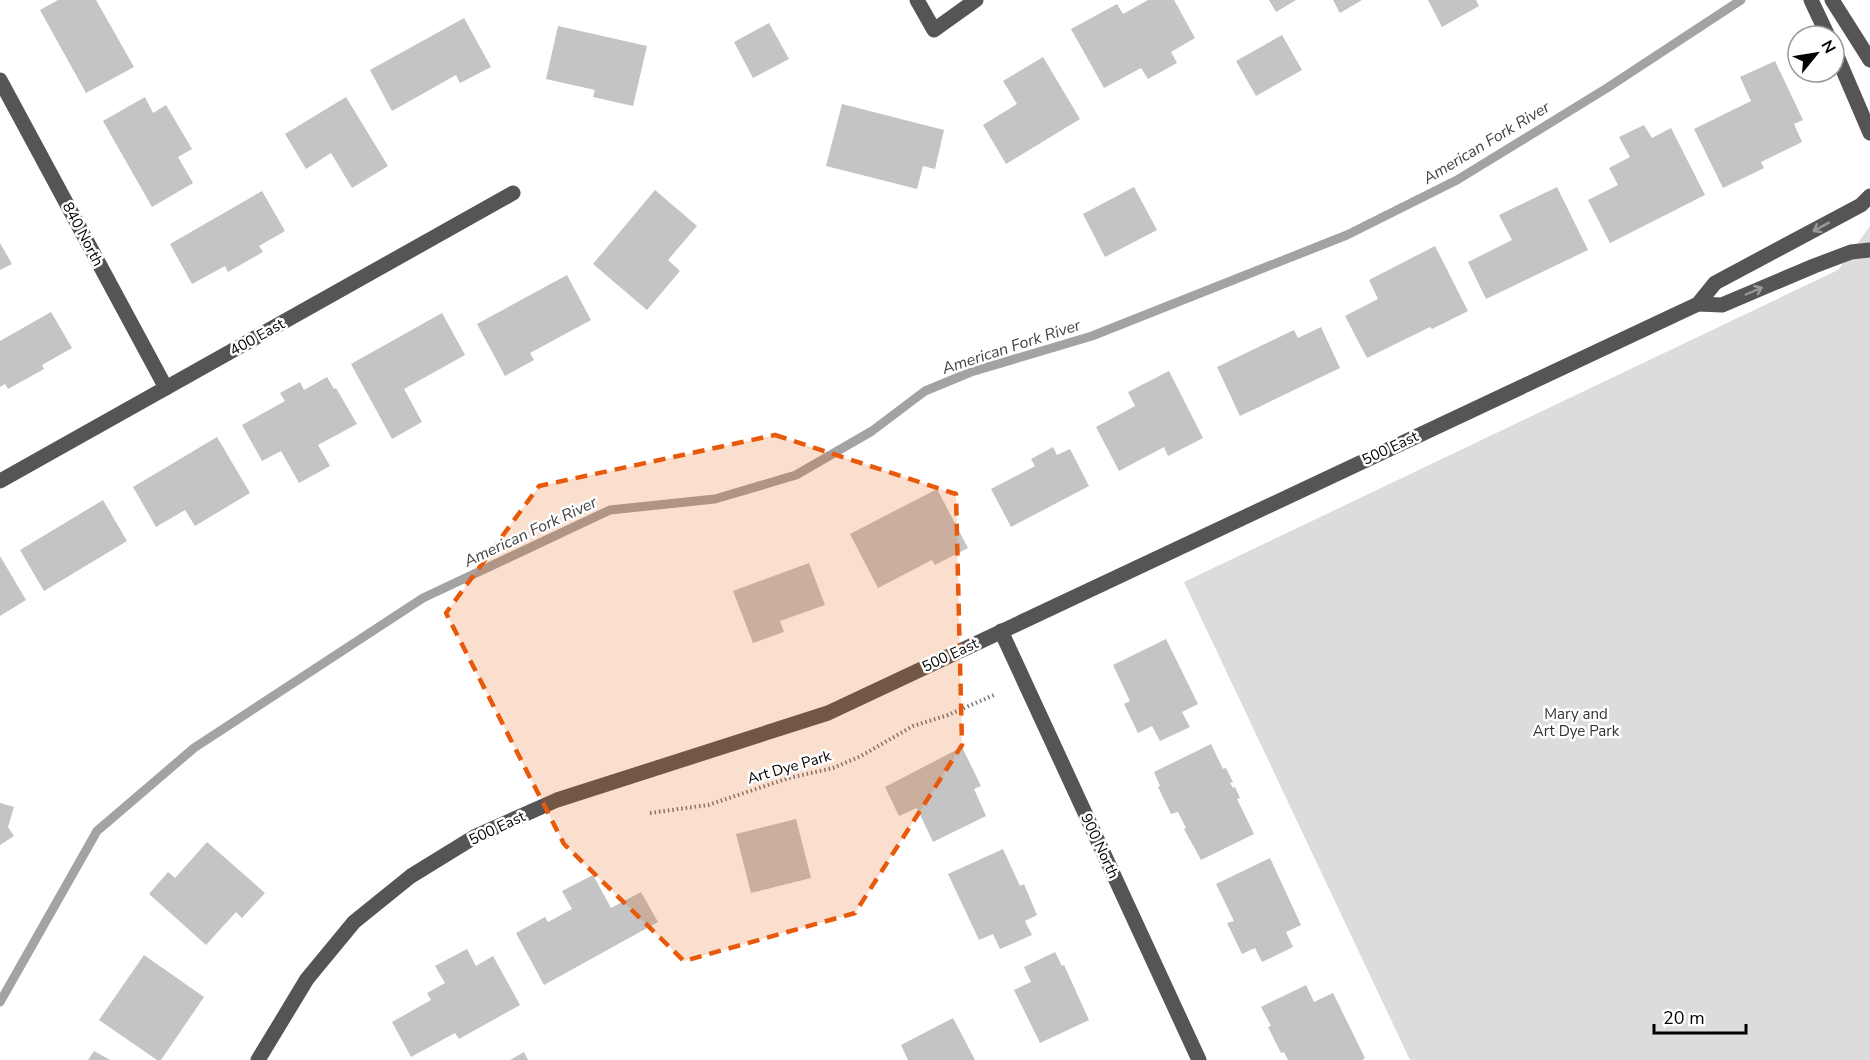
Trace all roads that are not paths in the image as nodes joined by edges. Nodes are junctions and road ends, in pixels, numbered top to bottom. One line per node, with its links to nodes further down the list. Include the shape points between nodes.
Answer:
1 (917, 0): 2 (street, via 934,30)
2 (976, 0)
3 (1812, 0): 5 (street)
4 (1835, 4): 6 (street)
5 (1822, 24)
6 (1870, 60)
7 (1846, 77): 9 (street)
8 (0, 80): 14 (street, 840 North)
9 (1870, 133)
10 (513, 193): 14 (street, 400 East)
11 (1870, 196): 13 (street, 500 East, one-way to 13, via 1861,205 1715,283)
12 (1870, 250): 13 (street, 500 East, one-way to 12, via 1722,305 1851,252)
13 (1698, 304): 16 (street, 500 East)
14 (166, 388): 15 (street, 400 East)
15 (0, 481)
16 (1001, 631): 17 (street, 500 East, via 828,713 557,800 476,836 411,876 354,922 308,979); 18 (street, 900 North)
17 (258, 1060)
18 (1199, 1060)

